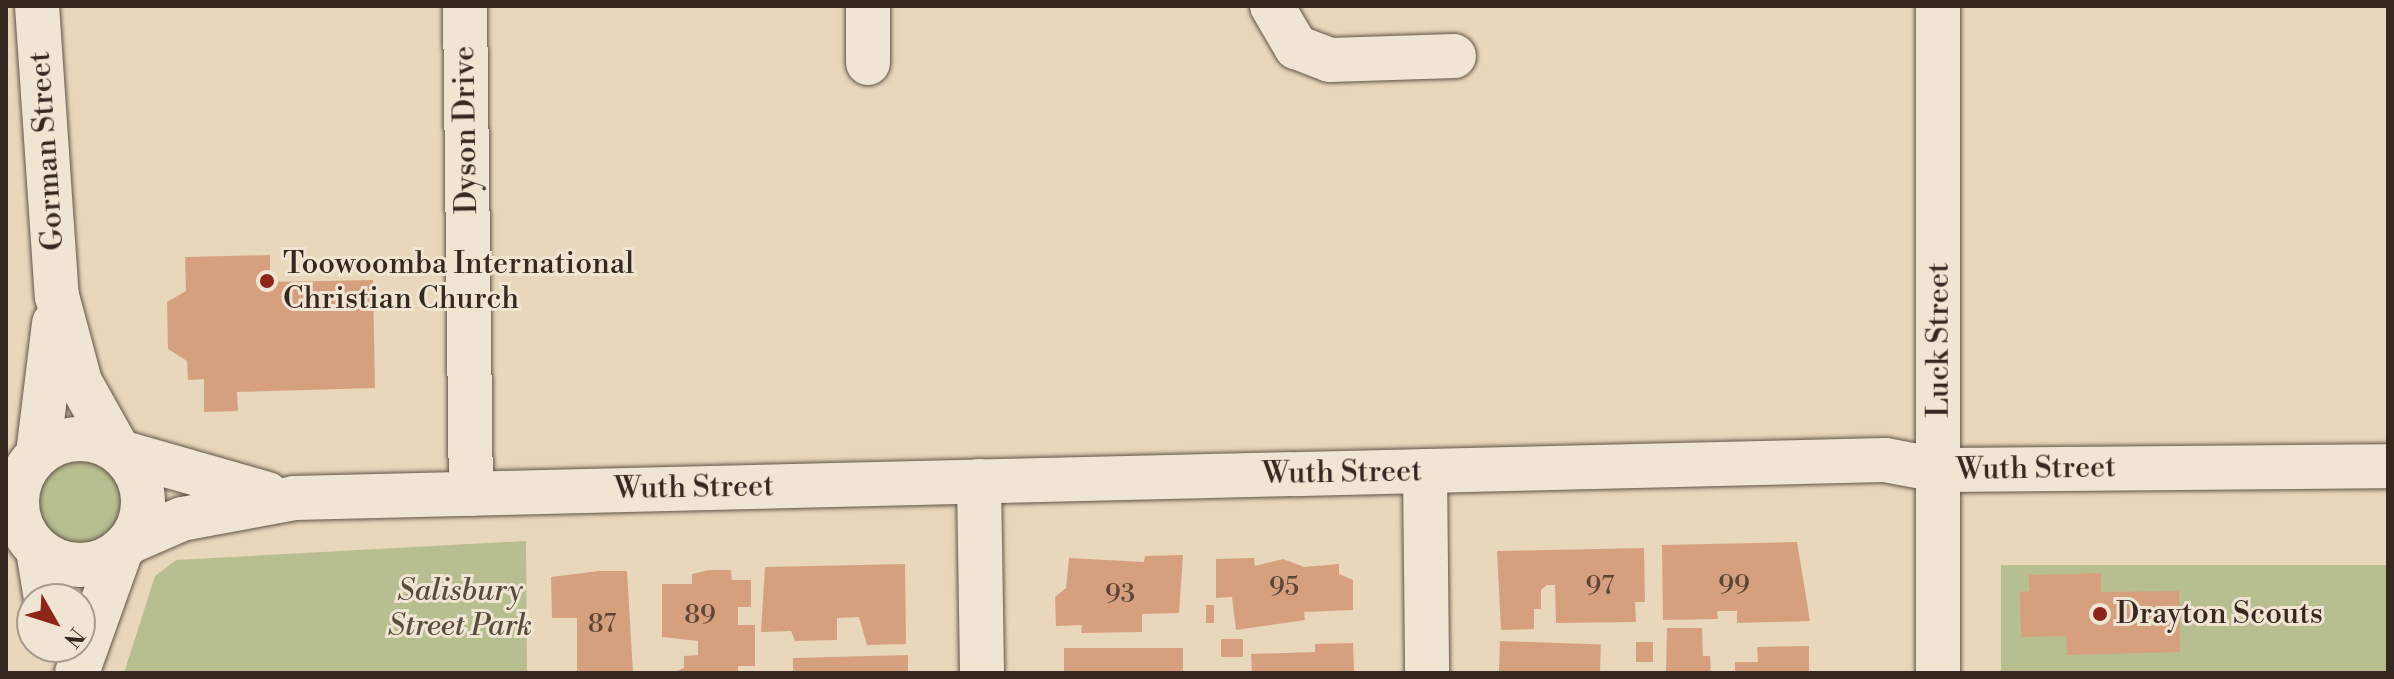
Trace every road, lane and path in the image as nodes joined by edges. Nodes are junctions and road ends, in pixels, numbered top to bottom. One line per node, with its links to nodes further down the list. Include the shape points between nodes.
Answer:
1 (37, 6): 8 (street, Gorman Street)
2 (465, 6): 16 (street, Dyson Drive)
3 (868, 6): 7 (street)
4 (1272, 6): 6 (street, via 1296,47 1330,60)
5 (1938, 6): 13 (street, Luck Street)
6 (1454, 56)
7 (868, 63)
8 (23, 103): 9 (street, Gorman Street)
9 (57, 296): 10 (street, Gorman Street, via 80,382); 12 (street, Gorman Street)
10 (119, 451): 12 (street, via 78,438); 17 (street, Wuth Street, via 218,484); 19 (street, via 142,485 140,525)
11 (2388, 466): 13 (street, Wuth Street)
12 (23, 467): 18 (street, via 17,512)
13 (1939, 470): 14 (street, Wuth Street, via 1908,460); 24 (street, Luck Street)
14 (1425, 471): 15 (street, Wuth Street); 23 (street)
15 (979, 481): 16 (street, Wuth Street); 22 (street)
16 (471, 494): 17 (street, Wuth Street)
17 (294, 498): 19 (street, Wuth Street, via 182,519)
18 (27, 544): 19 (street, via 80,566); 20 (street)
19 (125, 546): 21 (street)
20 (40, 583)
21 (77, 673)
22 (982, 673)
23 (1427, 673)
24 (1938, 673)

